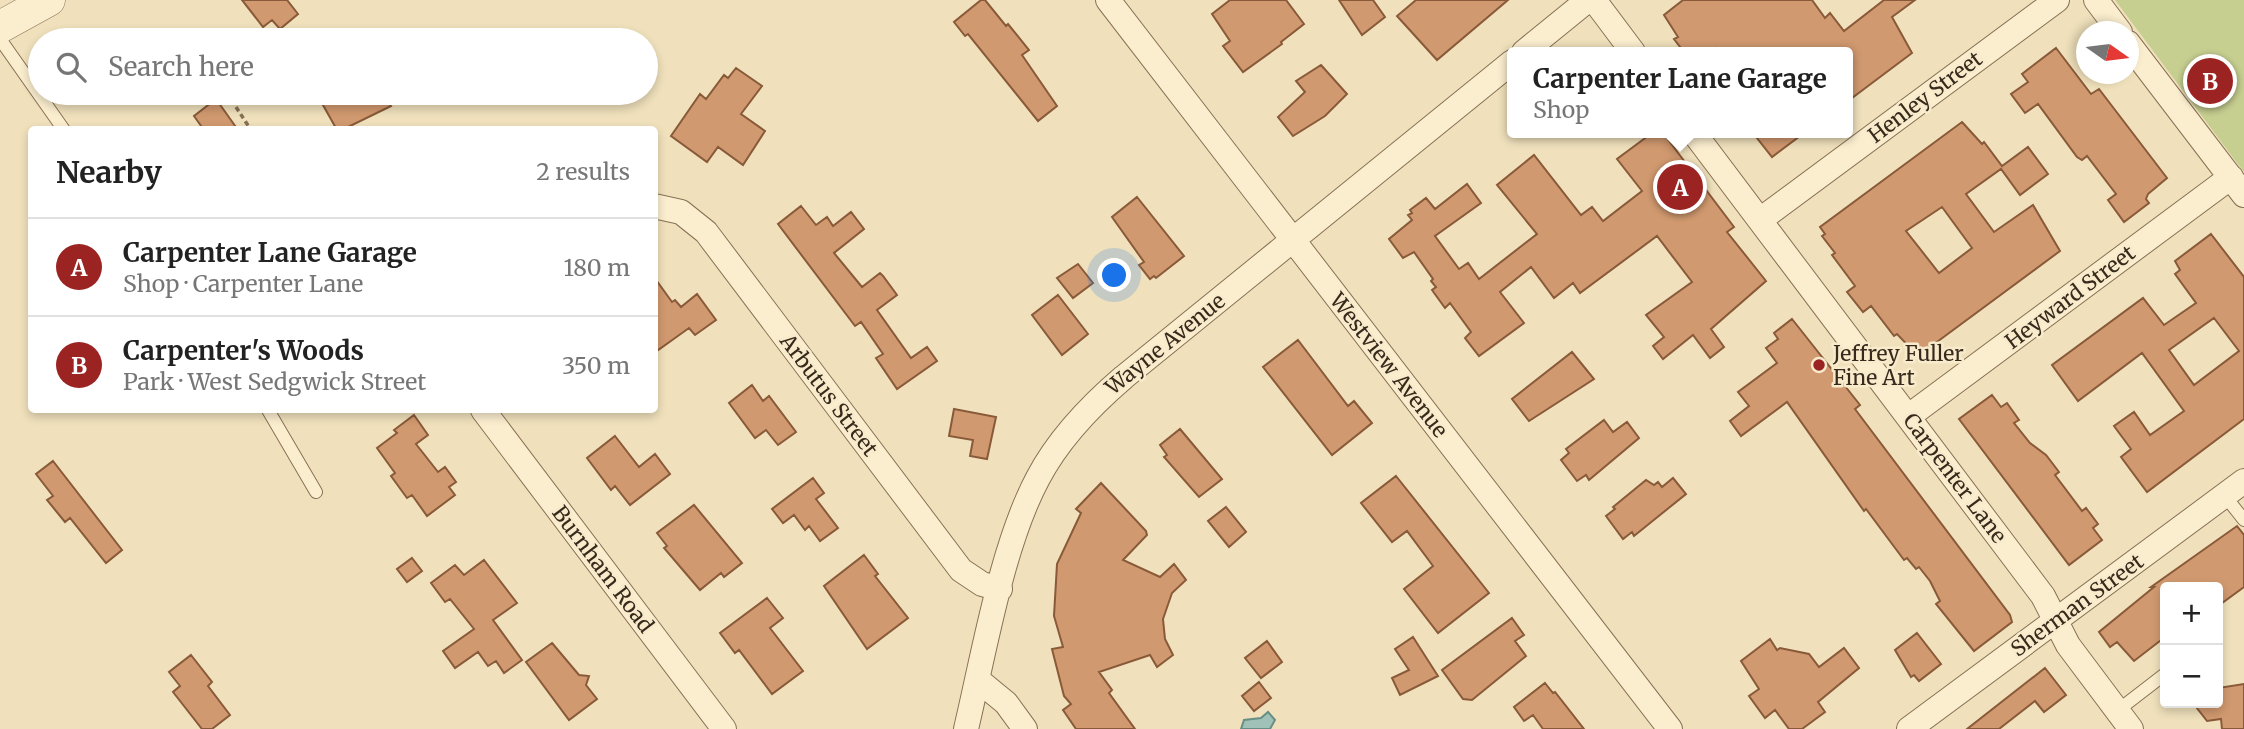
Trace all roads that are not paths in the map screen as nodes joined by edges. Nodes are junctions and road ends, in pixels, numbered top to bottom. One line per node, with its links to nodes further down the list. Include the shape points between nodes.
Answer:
1 (49, 0): 8 (street)
2 (1108, 0): 21 (street, Westview Avenue)
3 (1588, 0): 10 (street)
4 (1594, 0): 11 (street)
5 (2057, 0): 20 (street, Henley Street)
6 (2095, 0): 7 (street)
7 (2111, 21)
8 (0, 27)
9 (0, 39): 14 (lane)
10 (1530, 47)
11 (1629, 47)
12 (2139, 56): 18 (street)
13 (1507, 66): 21 (street, Wayne Avenue)
14 (28, 79)
15 (46, 105): 16 (lane)
16 (61, 126)
17 (1698, 138): 20 (street, Carpenter Lane)
18 (2237, 186): 24 (street, Heyward Street)
19 (658, 207): 28 (street, Arbutus Street, via 681,212 706,232 961,570)
20 (1760, 220): 24 (street, Carpenter Lane)
21 (1293, 240): 28 (street, Wayne Avenue, via 1124,377 1077,422 1037,478); 36 (street, Westview Avenue)
22 (270, 413): 26 (lane)
23 (485, 413): 33 (street, Burnham Road)
24 (1909, 416): 29 (street, Carpenter Lane, via 2043,596)
25 (2234, 489): 27 (lane); 29 (street, Sherman Street)
26 (316, 492)
27 (2244, 520)
28 (1000, 589): 30 (street, Wayne Avenue)
29 (2055, 621): 32 (street, Carpenter Lane, via 2067,645); 37 (street, Sherman Street)
30 (978, 680): 34 (street, Wayne Avenue); 35 (street, via 1006,703)
31 (2160, 680): 32 (lane)
32 (2124, 720)
33 (724, 729)
34 (966, 729)
35 (1025, 729)
36 (1670, 729)
37 (1909, 729)

